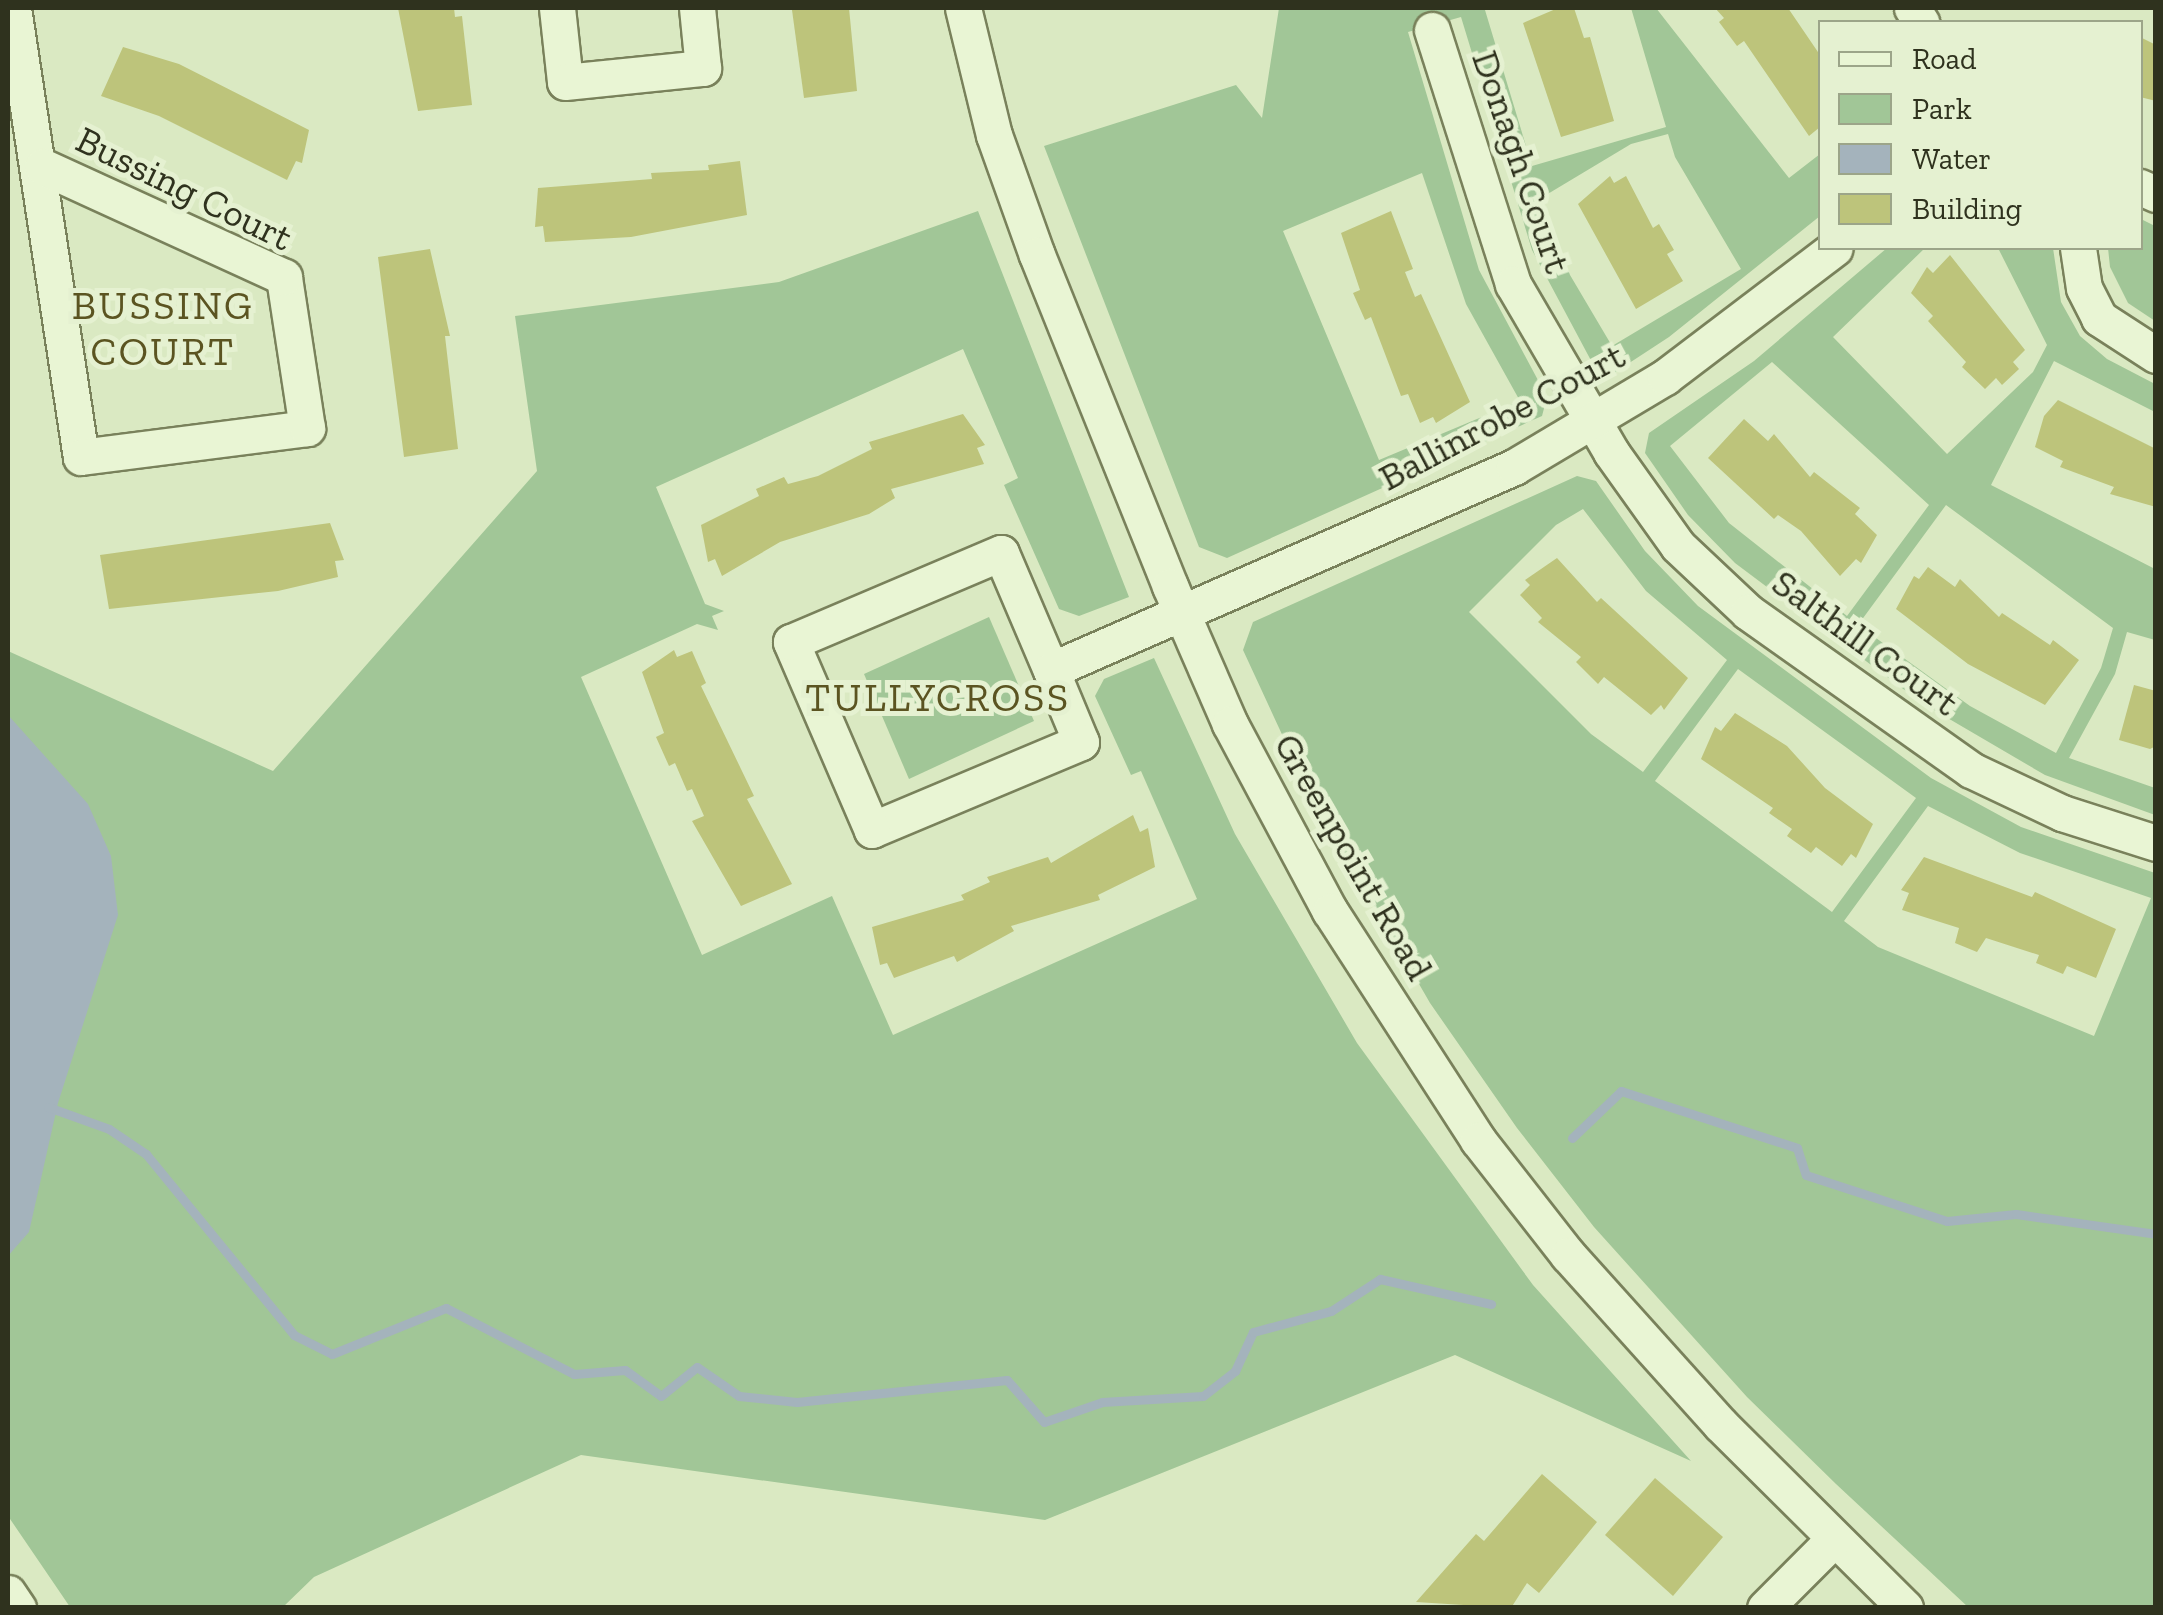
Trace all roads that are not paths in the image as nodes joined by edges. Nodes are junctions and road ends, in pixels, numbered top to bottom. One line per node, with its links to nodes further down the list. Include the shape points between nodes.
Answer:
1 (13, 8): 6 (street, Bussing Court)
2 (558, 8): 3 (street, via 566,82 703,68)
3 (697, 8)
4 (963, 8): 11 (street, Greenpoint Road, via 994,134 1037,255)
5 (1432, 30): 10 (street, Donagh Court, via 1499,250)
6 (42, 166): 6 (street, Bussing Court, via 82,457 307,428 284,277)
7 (1834, 250): 10 (street, Ballinrobe Court, via 1736,328)
8 (2078, 250): 9 (street, via 2084,288 2100,318)
9 (2156, 355)
10 (1593, 422): 11 (street, Ballinrobe Court, via 1431,508); 13 (street, Salthill Court, via 1678,546 1761,622 1971,770 2062,814)
11 (1182, 615): 12 (street, Ballinrobe Court); 14 (street, Greenpoint Road, via 1269,804 1379,991 1478,1140 1649,1348)
12 (1051, 670): 12 (street, via 1081,742 872,830 791,642 1001,554)
13 (2156, 843)
14 (1834, 1538): 17 (street); 18 (street, Greenpoint Road)
15 (8, 1593): 16 (street)
16 (18, 1608)
17 (1764, 1608)
18 (1906, 1608)

